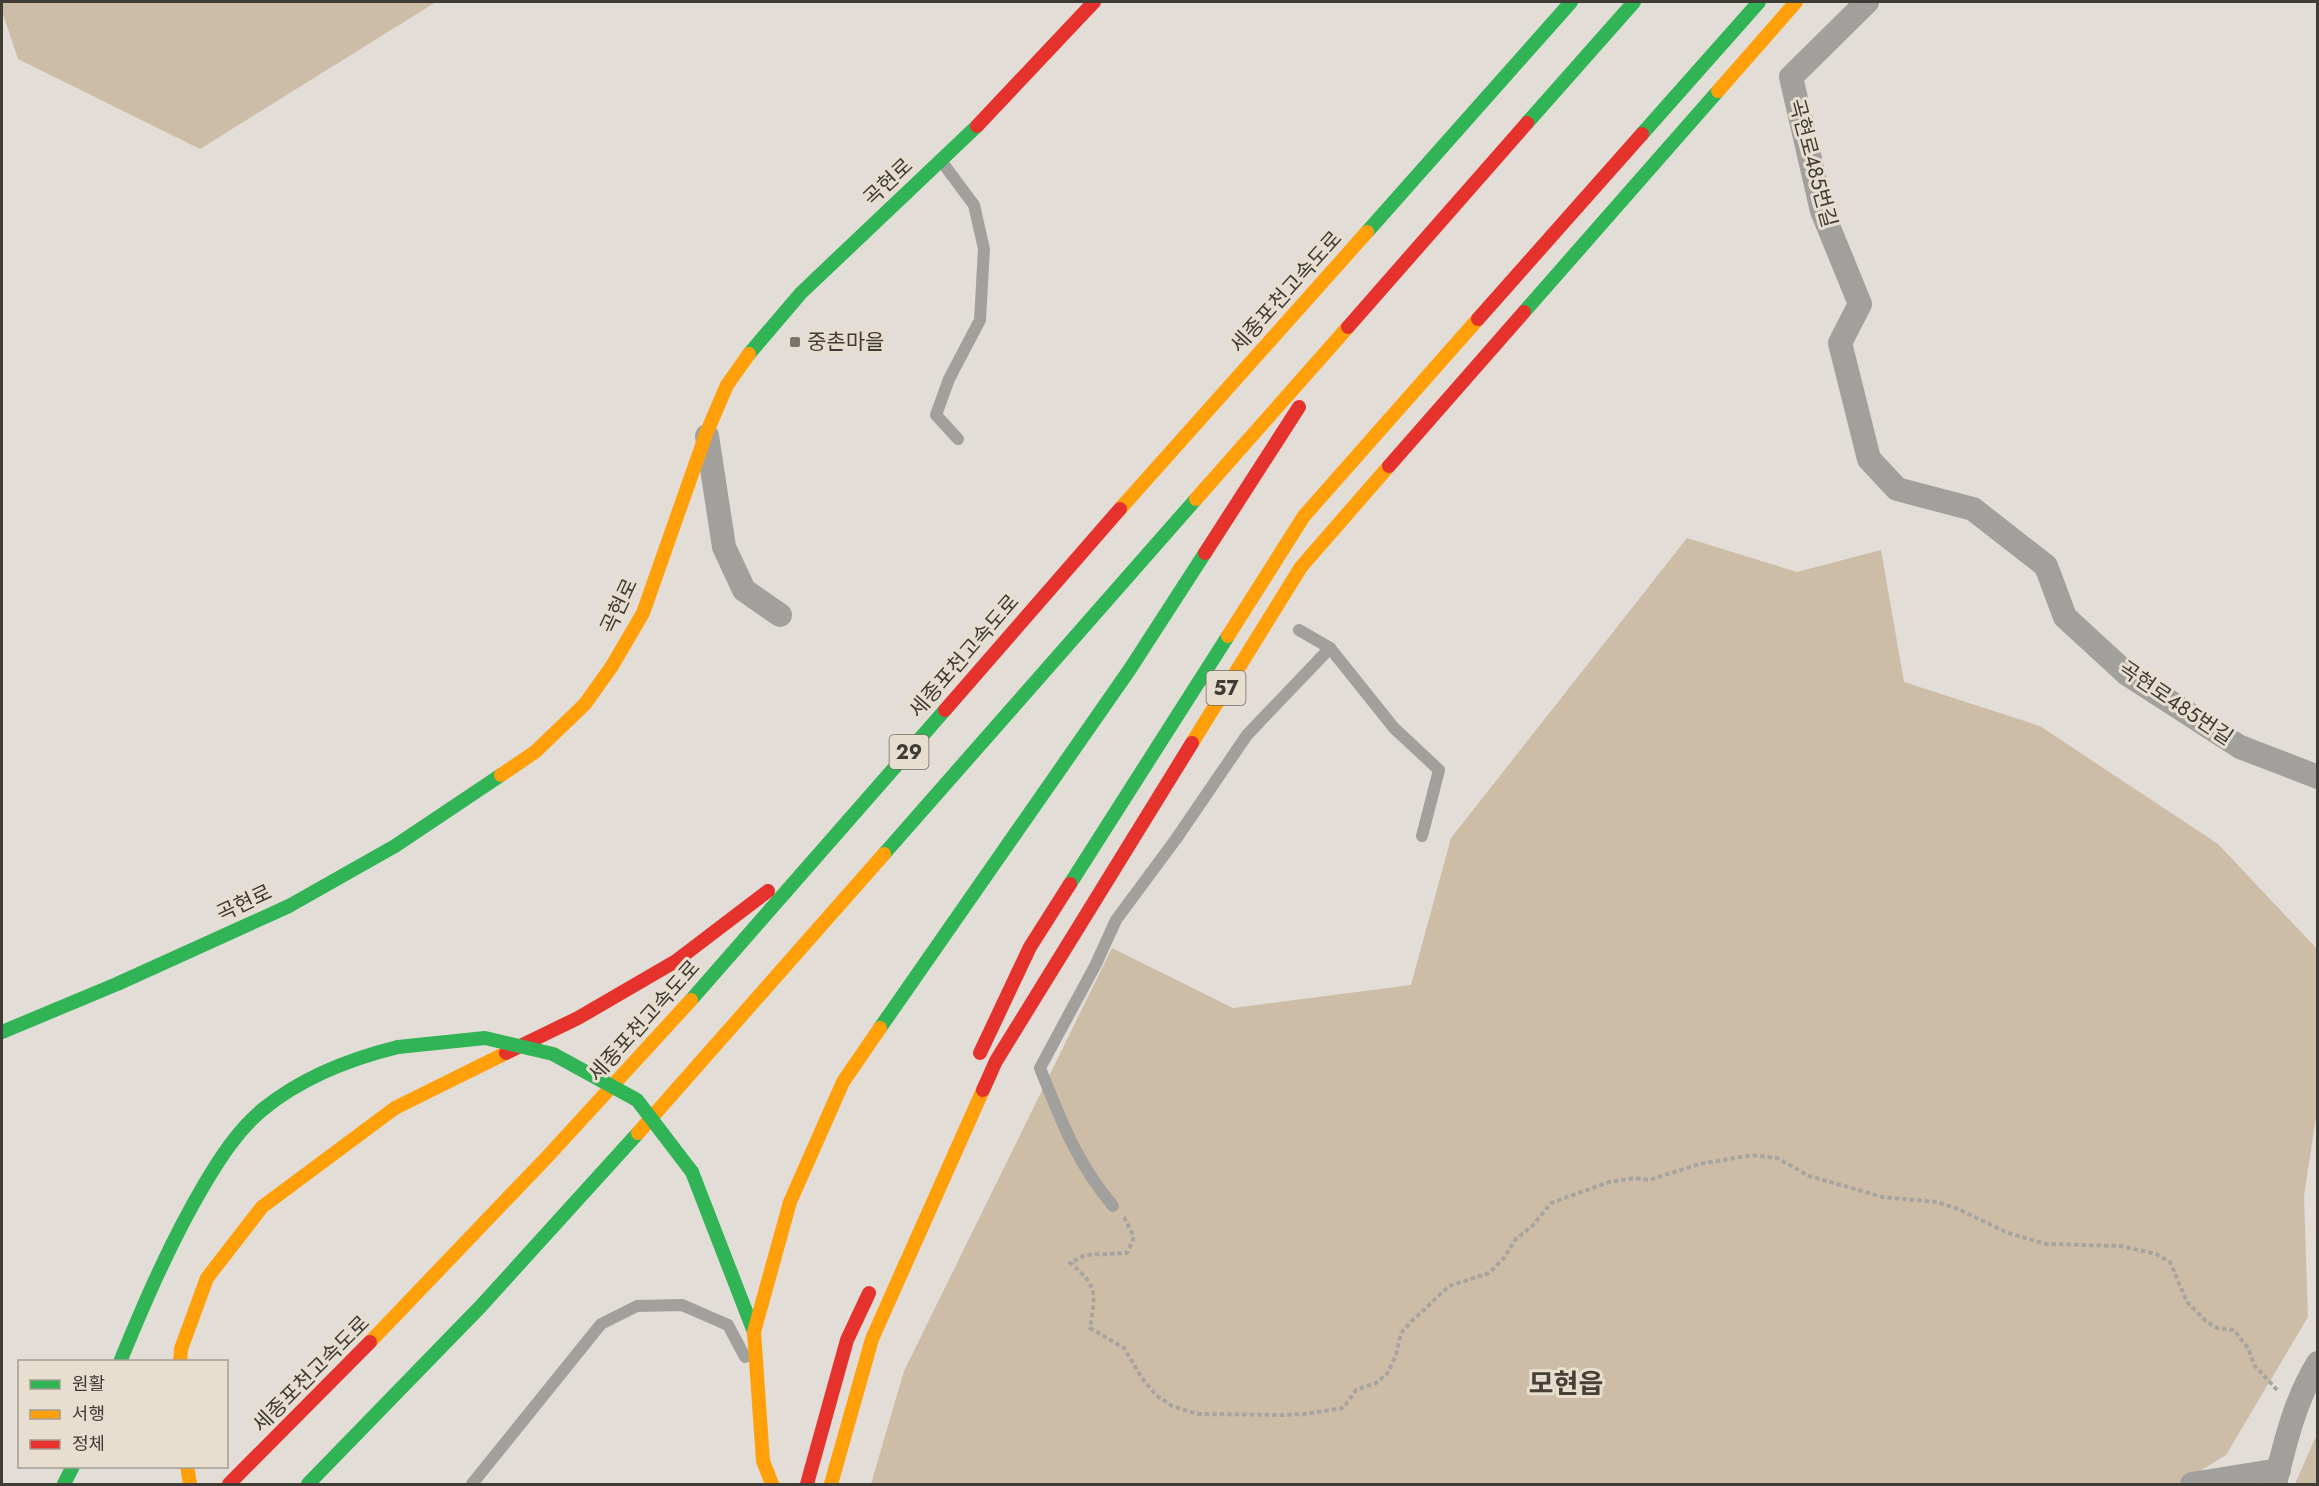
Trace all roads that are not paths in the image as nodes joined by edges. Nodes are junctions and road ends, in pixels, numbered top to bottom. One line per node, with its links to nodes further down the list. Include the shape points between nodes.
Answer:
1 (1094, 2): 7 (main road, 곡현로)
2 (1571, 2): 14 (main road, 세종포천고속도로 / 29)
3 (1634, 2): 8 (main road, 29)
4 (1759, 2): 18 (main road, 57, via 1304,516 1029,947)
5 (1796, 2): 36 (main road, 57, via 1301,567 996,1061 872,1339)
6 (1868, 2): 15 (street, 곡현로485번길, via 1791,77 1822,211 1860,303 1840,343 1869,459 1897,489 1973,509 2046,566 2065,616 2127,674 2240,747)
7 (942, 161): 9 (main road, 곡현로, via 801,293 758,341 727,385); 10 (lane, via 974,206 984,249 980,320 949,379 936,415)
8 (1359, 315): 21 (main road, via 1130,669 843,1082 789,1202); 32 (main road, 29, via 577,1202)
9 (706, 434): 11 (street, via 724,547 744,590); 17 (main road, 곡현로, via 643,613 585,704 535,752 395,846 289,906)
10 (958, 438)
11 (780, 615)
12 (1299, 630): 13 (lane)
13 (1330, 648): 16 (lane, via 1394,728 1439,770); 19 (lane, via 1247,735 1116,920 1040,1068 1086,1171)
14 (888, 776): 23 (main road, via 760,899 676,961 578,1018 395,1108 262,1207 207,1278); 31 (main road, 세종포천고속도로 / 29, via 542,1165)
15 (2318, 777)
16 (1422, 836)
17 (2, 1032)
18 (975, 1064)
19 (1113, 1206)
20 (877, 1276): 35 (main road, via 847,1340)
21 (754, 1332): 22 (main road, bridge, via 692,1172 637,1100 553,1054 485,1038 364,1054 328,1068 262,1111 230,1143 193,1203 163,1259); 25 (main road)
22 (121, 1360)
23 (180, 1360)
24 (2318, 1363): 28 (street, via 2308,1378 2286,1436)
25 (757, 1379): 33 (lane, via 729,1325 682,1305 637,1306 601,1324); 34 (main road, via 763,1461)
26 (72, 1468): 29 (main road)
27 (187, 1468): 30 (main road)
28 (2277, 1477): 37 (street)
29 (64, 1485)
30 (190, 1485)
31 (229, 1485)
32 (308, 1485)
33 (472, 1485)
34 (772, 1485)
35 (807, 1485)
36 (831, 1485)
37 (2192, 1485)

